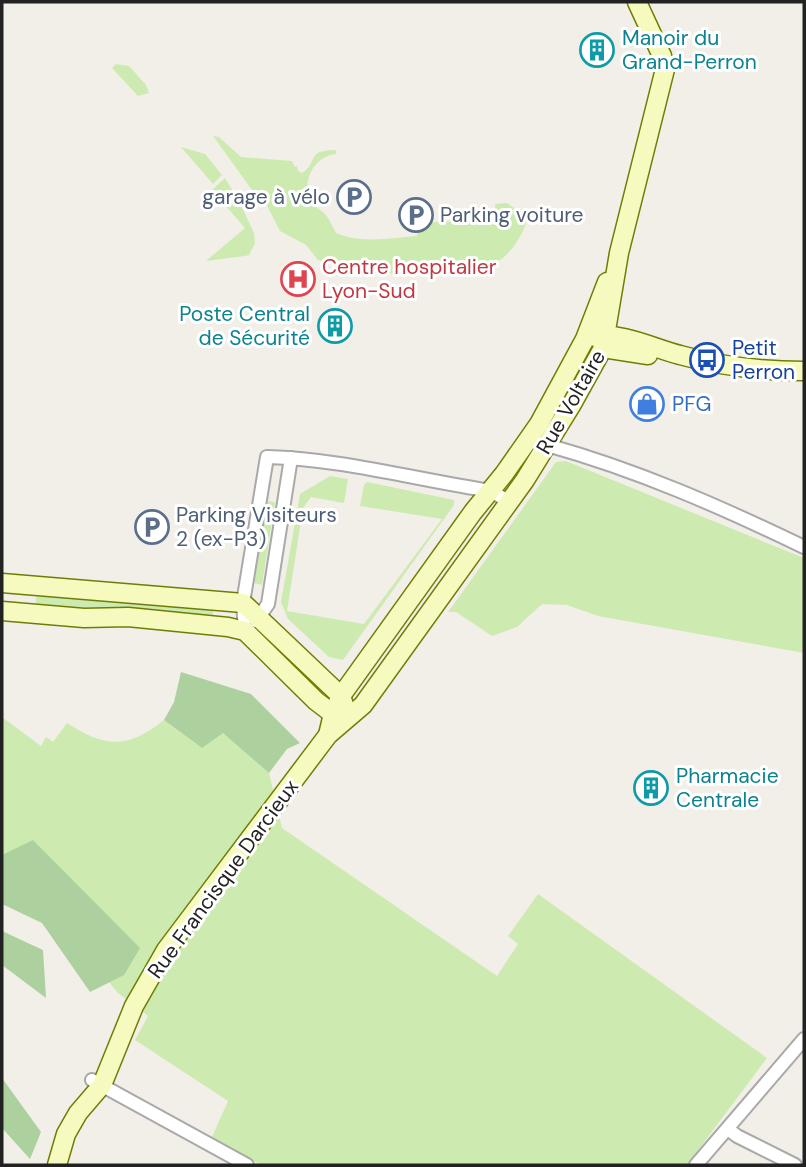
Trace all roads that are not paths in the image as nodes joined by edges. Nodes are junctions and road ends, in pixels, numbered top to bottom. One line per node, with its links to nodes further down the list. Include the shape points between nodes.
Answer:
1 (637, 2): 2 (street, Rue Voltaire, via 664,69)
2 (619, 253): 3 (street, Rue Voltaire); 4 (street, Rue Voltaire)
3 (585, 339): 4 (street); 8 (street, Rue Voltaire, via 539,424)
4 (605, 342): 5 (street, via 764,370); 6 (street, Rue Voltaire)
5 (804, 371)
6 (547, 445): 9 (street, Rue Voltaire); 10 (street, via 661,483)
7 (291, 458): 8 (street); 12 (street, via 267,457); 14 (street, via 271,590)
8 (491, 491): 9 (street); 16 (street)
9 (508, 501): 17 (street, Rue Francisque Darcieux, via 363,705)
10 (804, 547)
11 (2, 583): 12 (street)
12 (243, 603): 14 (street); 15 (street)
13 (2, 611): 15 (street, via 140,618)
14 (261, 617): 15 (street); 16 (street)
15 (245, 631): 17 (street, via 316,701)
16 (341, 696): 17 (street)
17 (341, 715): 19 (street, Rue Francisque Darcieux, via 166,950)
18 (804, 1039): 20 (street)
19 (97, 1082): 21 (street, Rue Francisque Darcieux, via 70,1106); 22 (street, Rue Francisque Darcieux, via 66,1134); 23 (street)
20 (727, 1129): 24 (street); 25 (street)
21 (47, 1165)
22 (57, 1165)
23 (247, 1165)
24 (696, 1165)
25 (795, 1165)

